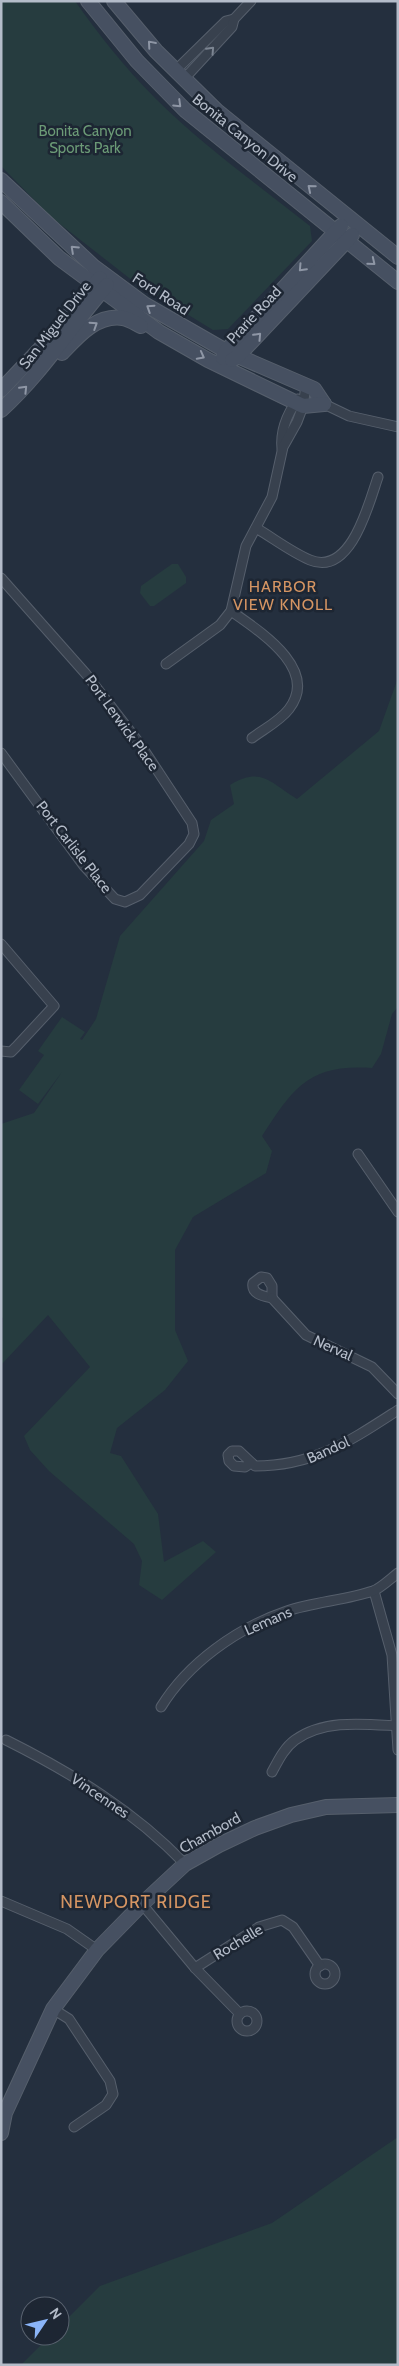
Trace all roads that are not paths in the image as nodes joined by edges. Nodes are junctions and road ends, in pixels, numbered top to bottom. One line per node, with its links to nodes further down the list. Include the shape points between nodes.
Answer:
1 (88, 1): 9 (main road, Bonita Canyon Drive, one-way to 9, via 136,61 185,110)
2 (114, 1): 4 (main road, Bonita Canyon Drive, one-way to 2)
3 (251, 1): 4 (street, via 234,19 232,27)
4 (180, 74): 7 (main road, Bonita Canyon Drive, one-way to 4, via 217,111)
5 (1, 180): 11 (main road, Ford Road, one-way to 5)
6 (1, 202): 11 (main road, Ford Road, via 59,258)
7 (348, 219): 8 (main road, Bonita Canyon Drive); 9 (main road, Prarie Road)
8 (359, 227): 9 (main road, Prarie Road); 10 (main road, Bonita Canyon Drive)
9 (340, 236): 12 (main road, Bonita Canyon Drive, one-way to 12); 14 (main road, Prarie Road)
10 (398, 257)
11 (103, 282): 13 (main road, Ford Road); 14 (main road, Ford Road, one-way to 11); 15 (main road, San Miguel Drive); 18 (main road, San Miguel Drive)
12 (398, 282)
13 (159, 332): 15 (main road, one-way to 13, via 55,360 80,334 109,317 124,318); 16 (main road, Ford Road, one-way to 16)
14 (232, 354): 16 (main road, Prarie Road); 17 (main road, Ford Road)
15 (44, 366): 21 (main road, San Miguel Drive, one-way to 15)
16 (221, 366): 19 (main road, Ford Road)
17 (306, 386): 19 (street); 20 (main road, Ford Road, via 314,390)
18 (1, 390)
19 (299, 404): 20 (main road); 24 (street, via 290,410 281,437 282,452 272,497)
20 (324, 404): 22 (street, Ford Road, via 349,416)
21 (1, 410)
22 (398, 427)
23 (378, 476): 24 (street, via 357,535 346,550 330,561 308,560)
24 (256, 528): 26 (street, via 246,546)
25 (1, 578): 30 (street, Port Lerwick Place, via 86,674 140,744 192,823 194,834 189,844)
26 (231, 611): 27 (street, via 220,625); 28 (street, via 279,648 296,673 296,694 288,710)
27 (166, 664)
28 (252, 738)
29 (1, 753): 30 (street, Port Carlisle Place, via 84,866 115,899 125,902 134,899)
30 (158, 876)
31 (1, 944): 32 (street, via 54,1006 16,1048 11,1052)
32 (1, 1051)
33 (358, 1154): 34 (street)
34 (398, 1212)
35 (272, 1298): 36 (street, Nerval, via 306,1335 367,1364)
36 (398, 1394)
37 (398, 1410): 38 (street, Bandol, via 344,1443 298,1463 255,1466)
38 (251, 1463)
39 (398, 1573): 40 (street, Lemans)
40 (374, 1591): 41 (street, Lemans, via 286,1611 250,1628 195,1666 172,1689); 42 (street, via 392,1655)
41 (161, 1707)
42 (398, 1726): 44 (street); 45 (street, via 333,1725 316,1729 294,1740)
43 (6, 1740): 47 (street, Vincennes, via 105,1796 161,1839)
44 (398, 1750)
45 (272, 1772)
46 (398, 1805): 47 (main road, Chambord, via 326,1807 291,1815 233,1838)
47 (185, 1864): 49 (main road, Chambord)
48 (1, 1901): 50 (street, via 67,1929)
49 (142, 1904): 50 (main road, Chambord); 52 (street)
50 (97, 1950): 53 (main road, Chambord)
51 (320, 1966): 52 (street, Rochelle, via 293,1926 282,1920 259,1927)
52 (195, 1968): 54 (street)
53 (53, 2009): 55 (street, via 69,2019 110,2081 113,2094 106,2105); 56 (main road, Chambord, via 5,2113)
54 (240, 2014)
55 (74, 2127)
56 (1, 2133)

